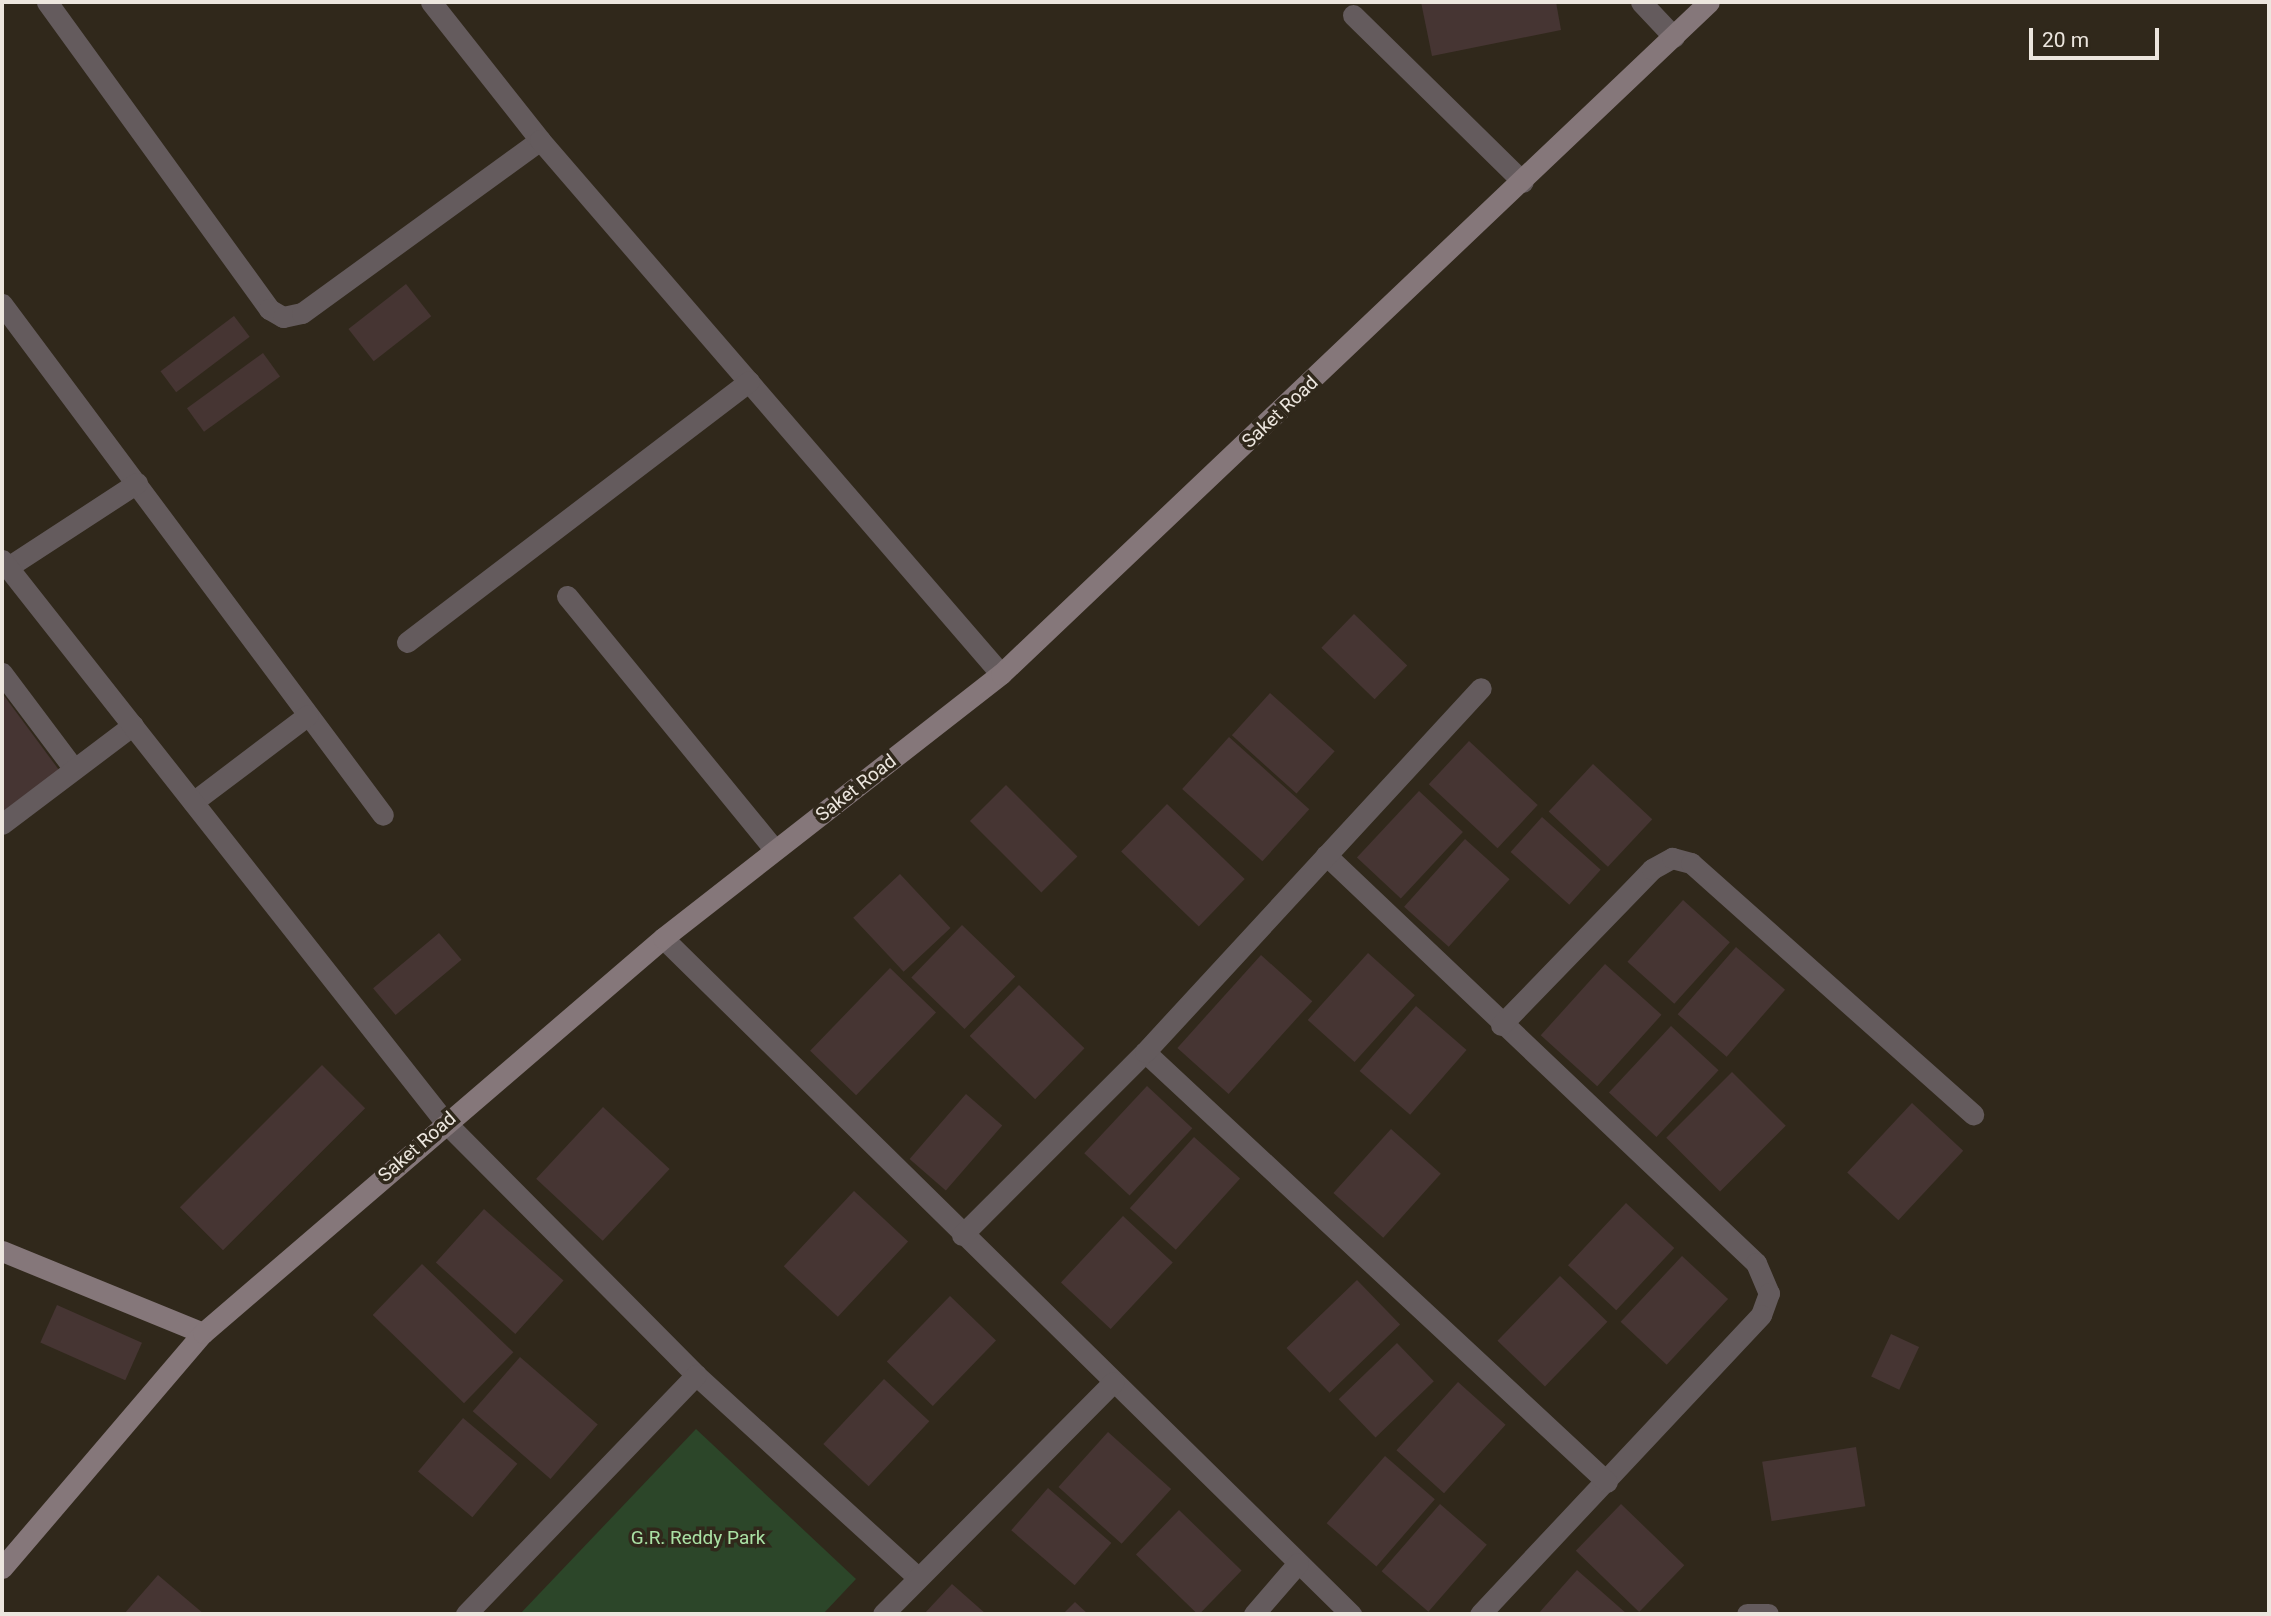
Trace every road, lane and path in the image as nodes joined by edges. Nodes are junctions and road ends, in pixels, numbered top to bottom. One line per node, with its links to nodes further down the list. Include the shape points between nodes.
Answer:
1 (47, 2): 7 (street, via 269,309 283,317 302,313)
2 (431, 2): 7 (street)
3 (1641, 2): 6 (street)
4 (1709, 2): 6 (street, Saket Road)
5 (1353, 15): 8 (street)
6 (1674, 37): 8 (street, Saket Road)
7 (540, 140): 10 (street)
8 (1523, 182): 16 (street, Saket Road)
9 (2, 304): 11 (street)
10 (749, 381): 14 (street); 16 (street)
11 (137, 483): 12 (street); 18 (street)
12 (5, 563): 19 (street)
13 (567, 596): 24 (street)
14 (407, 642)
15 (2, 673): 20 (street)
16 (1001, 674): 24 (street, Saket Road)
17 (1481, 688): 25 (street)
18 (308, 715): 21 (street); 22 (street)
19 (133, 725): 20 (street); 21 (street)
20 (74, 769): 23 (street)
21 (193, 802): 30 (street)
22 (383, 815)
23 (2, 824)
24 (775, 850): 26 (street, Saket Road)
25 (1326, 855): 27 (street); 28 (street)
26 (663, 938): 30 (street, Saket Road); 31 (street)
27 (1501, 1025): 29 (street, via 1652,869 1672,858 1691,863); 36 (street, via 1756,1263 1769,1293 1761,1315)
28 (1145, 1052): 31 (street); 36 (street)
29 (1973, 1114)
30 (445, 1122): 33 (street, Saket Road); 34 (street)
31 (962, 1235): 35 (street)
32 (2, 1251): 33 (street)
33 (204, 1333): 38 (street, Saket Road)
34 (696, 1375): 39 (street); 40 (street)
35 (1113, 1382): 37 (street); 39 (street)
36 (1607, 1482): 44 (street)
37 (1298, 1563): 42 (street); 43 (street)
38 (2, 1569)
39 (918, 1577): 41 (street)
40 (466, 1614)
41 (883, 1614)
42 (1254, 1614)
43 (1351, 1614)
44 (1480, 1614)
45 (1747, 1614): 46 (street)
46 (1768, 1614)

